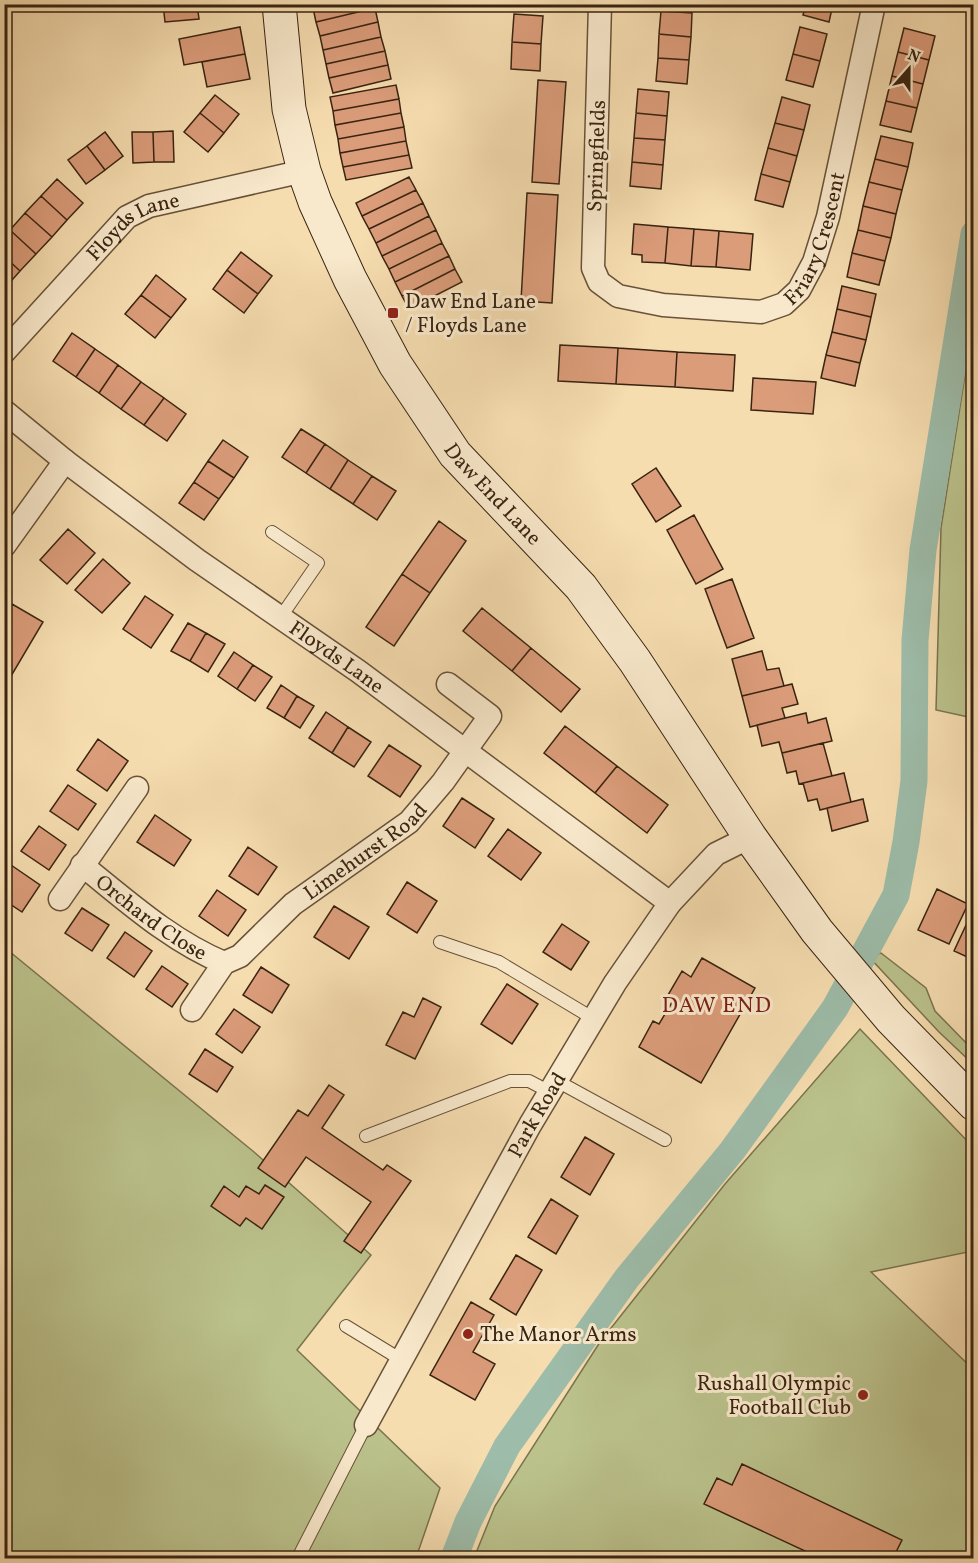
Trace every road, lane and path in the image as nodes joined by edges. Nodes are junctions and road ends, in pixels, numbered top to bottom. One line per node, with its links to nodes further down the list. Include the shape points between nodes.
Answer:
1 (279, 4): 4 (main road, Daw End Lane, via 290,110)
2 (600, 4): 5 (street, Springfields, via 592,268 598,282)
3 (874, 4): 5 (street, Friary Crescent, via 828,217 814,262 799,290 784,304 761,312 663,305)
4 (304, 171): 6 (street, Floyds Lane, via 149,206 128,217); 15 (main road, Daw End Lane, via 350,279 395,364 455,454 581,587 634,660)
5 (618, 296)
6 (4, 352)
7 (4, 411): 8 (street, Floyds Lane)
8 (65, 461): 10 (street); 11 (street, Floyds Lane)
9 (272, 532): 11 (lane, via 318,562)
10 (4, 546)
11 (280, 618): 13 (street, Floyds Lane)
12 (448, 684): 13 (street, Limehurst Road, via 490,716)
13 (465, 750): 18 (street, Floyds Lane); 20 (street, Limehurst Road, via 408,822 293,904 240,956)
14 (137, 788): 16 (street, Orchard Close)
15 (750, 837): 18 (street, Park Road, via 716,854); 24 (main road, Daw End Lane, via 817,931 891,1019)
16 (82, 865): 17 (street, Orchard Close); 20 (street, Orchard Close, via 188,946)
17 (60, 898)
18 (670, 903): 22 (street, Park Road)
19 (440, 942): 22 (lane, via 499,962)
20 (224, 963): 21 (street, Limehurst Road)
21 (192, 1010)
22 (594, 1019): 23 (street, Park Road)
23 (553, 1086): 25 (lane, via 510,1081); 26 (lane); 28 (street, Park Road)
24 (974, 1104)
25 (366, 1136)
26 (665, 1140)
27 (345, 1326): 28 (lane)
28 (400, 1359): 29 (street, Park Road)
29 (366, 1425): 30 (lane)
30 (298, 1558)

